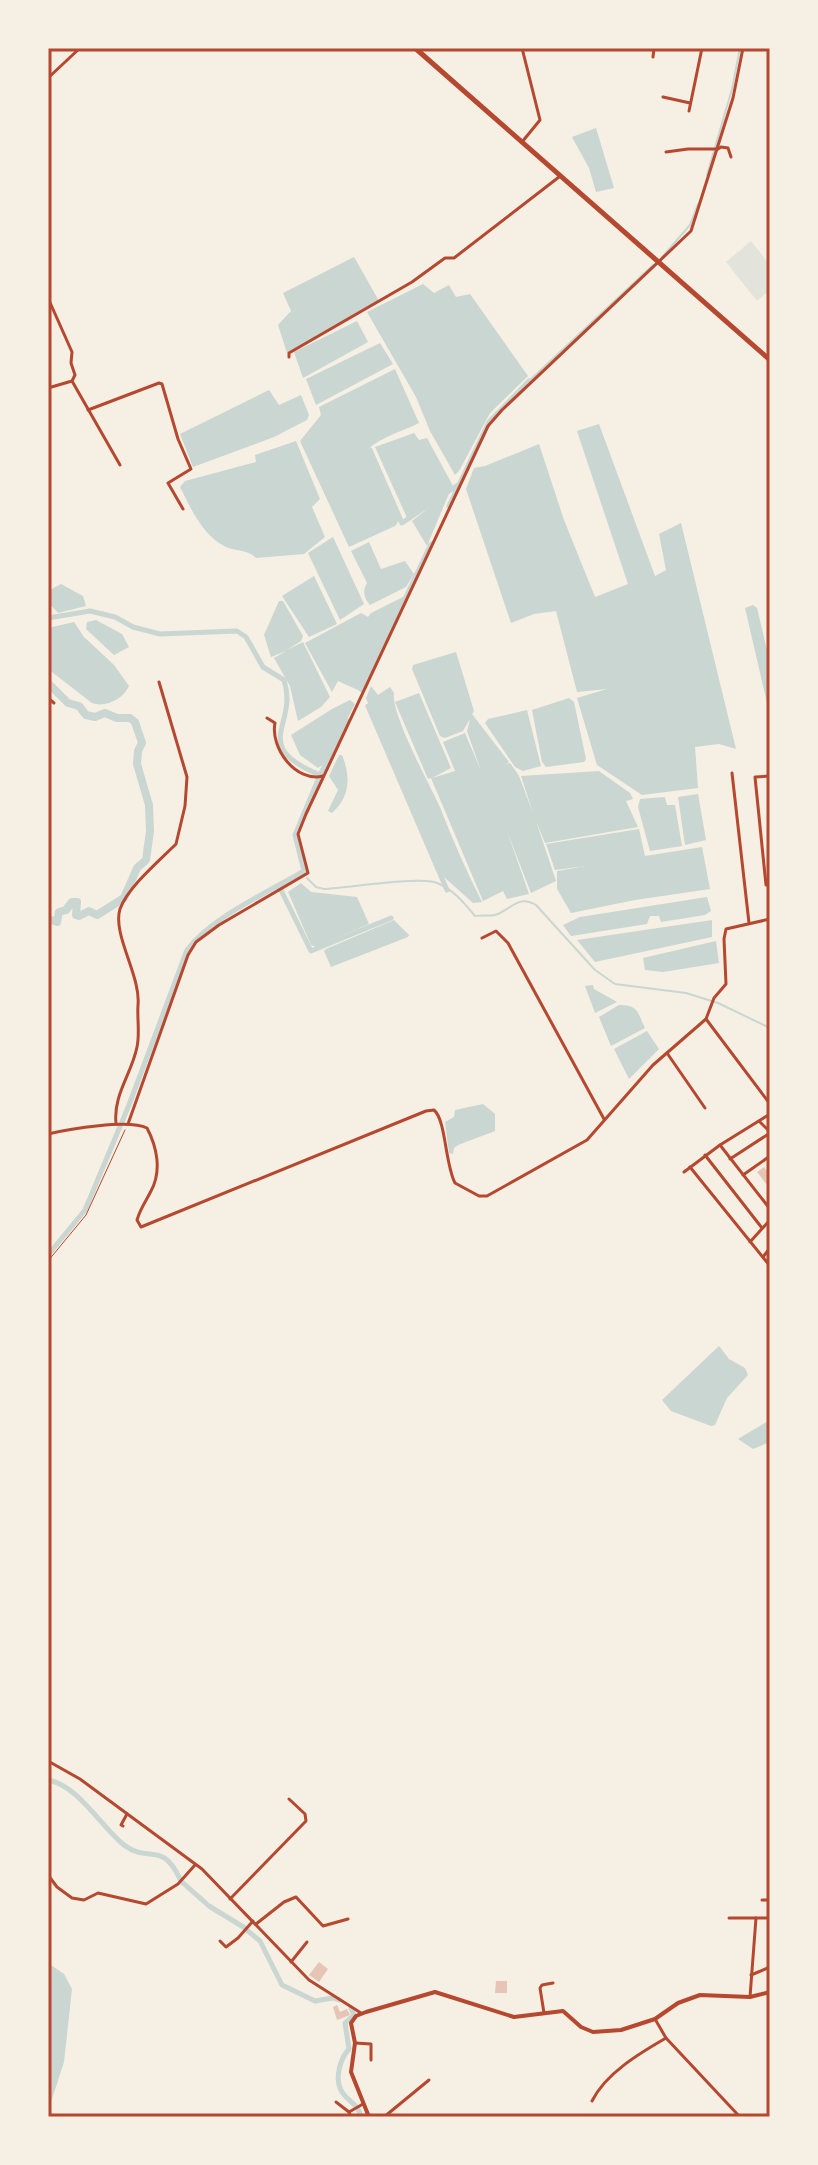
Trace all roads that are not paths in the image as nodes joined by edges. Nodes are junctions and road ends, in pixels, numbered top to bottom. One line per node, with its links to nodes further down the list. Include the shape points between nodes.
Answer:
1 (80, 48): 8 (street)
2 (415, 48): 12 (main road)
3 (522, 48): 12 (street, via 540,120)
4 (654, 48): 7 (street)
5 (702, 48): 10 (street)
6 (743, 48): 13 (street)
7 (653, 57)
8 (48, 78)
9 (663, 97): 10 (street)
10 (690, 103): 11 (street)
11 (689, 111)
12 (522, 142): 16 (main road)
13 (715, 149): 14 (street); 15 (street, via 728,148); 17 (street, via 693,227)
14 (666, 152)
15 (731, 157)
16 (560, 175): 17 (main road); 19 (street, via 454,258 445,258)
17 (659, 263): 20 (main road); 32 (street, via 488,426 349,727)
18 (48, 298): 21 (street, via 72,352)
19 (289, 357)
20 (770, 360)
21 (72, 381): 22 (street); 23 (street)
22 (48, 388)
23 (88, 410): 24 (street); 25 (street, via 162,384 191,469 168,483)
24 (120, 465)
25 (183, 509)
26 (159, 682): 44 (street, via 185,766 187,794 176,844 134,888 120,912 138,1003 138,1039 122,1083)
27 (48, 698): 28 (street)
28 (54, 703)
29 (267, 718): 32 (street, via 275,723 284,759 300,772)
30 (732, 773): 35 (street)
31 (770, 776): 33 (street, via 755,777)
32 (319, 777): 45 (street, via 298,834 308,873 196,942)
33 (770, 885)
34 (770, 919): 35 (street)
35 (749, 923): 37 (street, via 726,929 726,984)
36 (482, 938): 42 (street, via 496,931 508,943)
37 (706, 1019): 38 (street); 39 (street)
38 (667, 1053): 40 (street); 42 (street)
39 (770, 1104)
40 (705, 1108)
41 (770, 1114): 43 (street)
42 (604, 1119): 45 (street, via 587,1140 487,1196 455,1183 442,1121 434,1110 141,1227 137,1220 158,1163 147,1128)
43 (759, 1121): 46 (street); 48 (street)
44 (117, 1123): 45 (street); 47 (street)
45 (127, 1124)
46 (770, 1133): 51 (street)
47 (48, 1134)
48 (720, 1145): 49 (street); 51 (street)
49 (705, 1155): 52 (street); 57 (street)
50 (770, 1156): 54 (street)
51 (730, 1159): 54 (street)
52 (690, 1167): 53 (street); 58 (street)
53 (684, 1172)
54 (743, 1175): 55 (street)
55 (770, 1209)
56 (770, 1220): 57 (street)
57 (762, 1228): 58 (street)
58 (750, 1242): 60 (street)
59 (770, 1248): 60 (street)
60 (763, 1257): 61 (street)
61 (770, 1266)
62 (48, 1761): 64 (street)
63 (289, 1799): 68 (street, via 306,1821)
64 (127, 1814): 65 (street); 66 (street)
65 (123, 1826)
66 (195, 1865): 67 (street, via 146,1904 98,1893 84,1900 72,1898); 68 (street)
67 (48, 1875)
68 (230, 1899): 75 (street)
69 (762, 1900): 70 (street)
70 (770, 1900)
71 (729, 1918): 72 (street)
72 (756, 1918): 73 (street); 80 (street)
73 (770, 1918)
74 (348, 1919): 75 (street, via 323,1926 296,1897)
75 (255, 1922): 76 (street, via 226,1947); 78 (street)
76 (220, 1941)
77 (307, 1942): 78 (street)
78 (291, 1962): 85 (street)
79 (770, 1967): 80 (street)
80 (751, 1975): 83 (street)
81 (553, 1983): 84 (street, via 540,1988)
82 (770, 1992): 83 (street)
83 (750, 1997): 86 (street, via 700,1995)
84 (544, 2013): 85 (street, via 514,2017 435,1992); 86 (street, via 563,2011 593,2032)
85 (362, 2014): 88 (street, via 351,2023)
86 (655, 2019): 87 (street)
87 (666, 2038): 91 (street, via 625,2064); 98 (street)
88 (355, 2043): 89 (street, via 371,2044); 93 (street, via 351,2072)
89 (371, 2060)
90 (429, 2080): 97 (street)
91 (592, 2101)
92 (336, 2102): 94 (street)
93 (360, 2105): 94 (street); 96 (street)
94 (350, 2114): 95 (street)
95 (345, 2117)
96 (369, 2117)
97 (384, 2117)
98 (739, 2117)

